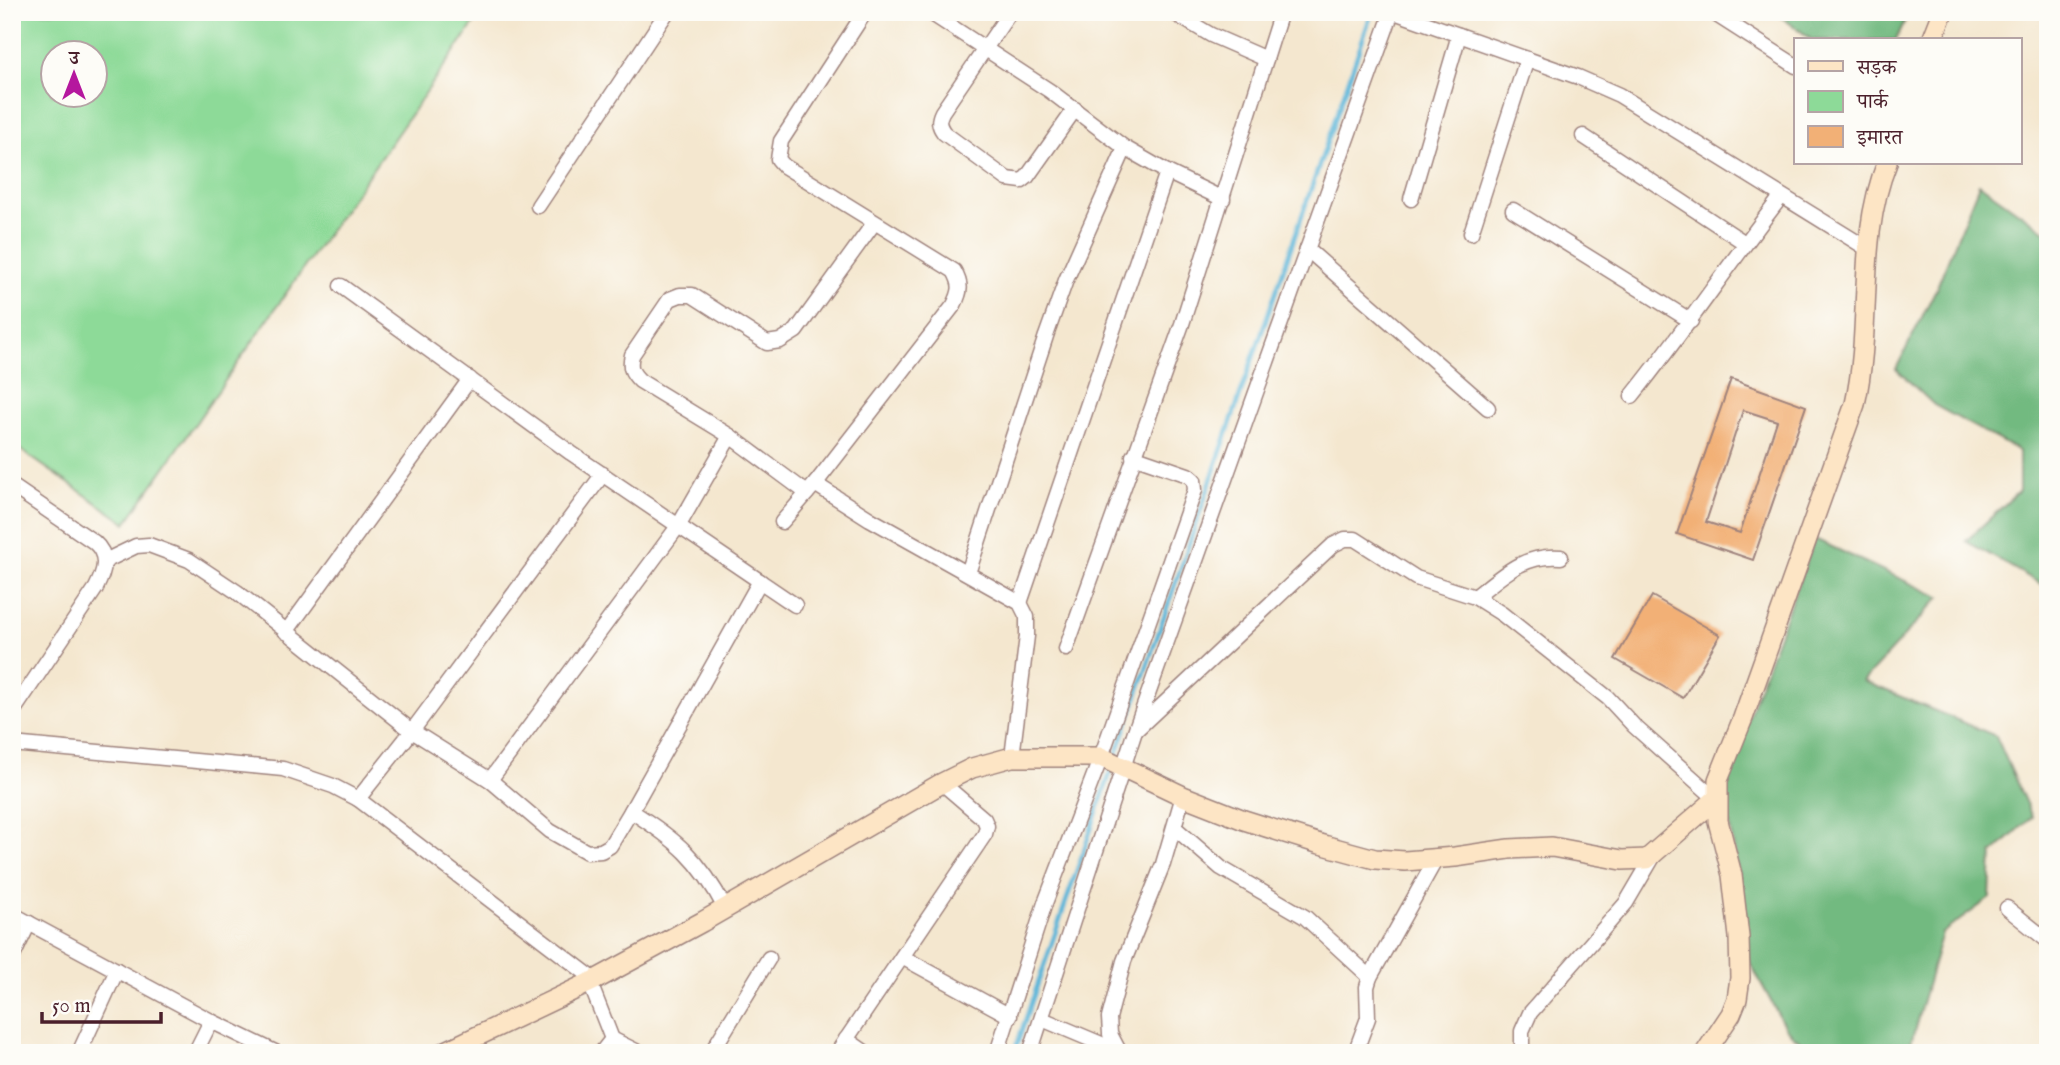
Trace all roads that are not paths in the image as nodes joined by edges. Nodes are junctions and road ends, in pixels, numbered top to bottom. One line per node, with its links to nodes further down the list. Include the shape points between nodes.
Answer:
1 (667, 12): 24 (street)
2 (866, 12): 26 (street, via 781,141 778,159)
3 (929, 12): 12 (street)
4 (1010, 12): 12 (street)
5 (1172, 12): 14 (street, via 1211,36)
6 (1281, 12): 14 (street)
7 (1393, 12): 10 (street); 29 (street)
8 (1712, 12): 15 (street)
9 (1943, 12): 11 (street)
10 (1459, 35): 13 (street); 22 (street)
11 (1933, 38)
12 (987, 48): 16 (street); 16 (street, via 942,112 939,127 1007,179 1014,182 1027,177)
13 (1527, 59): 21 (street, via 1619,95); 27 (street)
14 (1266, 60): 23 (street)
15 (1794, 65)
16 (1075, 109): 18 (street)
17 (1583, 136): 28 (street)
18 (1125, 148): 20 (street); 45 (street, via 1066,280)
19 (1887, 164): 30 (street)
20 (1167, 172): 23 (street); 48 (street)
21 (1781, 197): 28 (street); 30 (street)
22 (1411, 198)
23 (1223, 199): 37 (street)
24 (538, 206)
25 (1513, 210): 32 (street)
26 (874, 223): 36 (street, via 796,331 780,341 756,337 692,295 680,295 670,299 632,355 630,365 640,380); 40 (street, via 954,271 961,291)
27 (1471, 233)
28 (1745, 243): 32 (street)
29 (1307, 249): 35 (street); 54 (street)
30 (1868, 249): 62 (street, via 1865,342 1855,404 1718,780)
31 (341, 286): 33 (street)
32 (1691, 321): 34 (street)
33 (470, 379): 38 (street); 50 (street)
34 (1632, 396)
35 (1488, 408)
36 (730, 436): 40 (street); 42 (street)
37 (1133, 456): 51 (street); 57 (street, via 1188,475 1195,490)
38 (603, 474): 42 (street); 53 (street)
39 (12, 486): 44 (street, via 94,542)
40 (811, 489): 41 (street); 45 (street)
41 (782, 522)
42 (679, 524): 46 (street); 58 (street)
43 (1561, 557): 47 (street, via 1544,555 1519,565)
44 (105, 561): 50 (street, via 136,546 163,549 189,560 237,592); 52 (street, via 96,588)
45 (968, 573): 48 (street)
46 (760, 581): 49 (street); 63 (street)
47 (1475, 597): 54 (street, via 1416,578 1366,544 1345,539 1333,545); 62 (street, via 1608,698)
48 (1020, 603): 56 (street, via 1027,617 1027,636)
49 (795, 605)
50 (286, 632): 53 (street)
51 (1066, 649)
52 (12, 713)
53 (412, 731): 58 (street); 61 (street)
54 (1135, 731): 57 (street)
55 (12, 744): 61 (street, via 283,769)
56 (1012, 757): 57 (street); 59 (street, via 972,768)
57 (1113, 763): 60 (street); 78 (street, via 1045,903); 79 (street)
58 (490, 780): 63 (street, via 550,831 587,852 610,846)
59 (942, 783): 67 (street); 72 (street, via 987,826)
60 (1183, 796): 64 (street); 66 (street, via 1244,820 1375,859)
61 (358, 799): 77 (street)
62 (1716, 799): 65 (street); 97 (street, via 1732,875 1740,978 1731,1014)
63 (631, 811): 67 (street, via 692,856)
64 (1175, 828): 76 (street, via 1221,868 1305,917); 83 (street, via 1124,961 1109,1018 1110,1034)
65 (1656, 851): 66 (street, via 1636,861 1552,847); 96 (street, via 1626,902 1530,1013 1522,1031)
66 (1436, 859): 76 (street)
67 (725, 908): 77 (street)
68 (2007, 908): 71 (street)
69 (12, 914): 70 (street)
70 (29, 923): 73 (street); 75 (street)
71 (2048, 941)
72 (902, 957): 78 (street); 82 (street)
73 (12, 958)
74 (769, 958): 90 (street)
75 (117, 970): 80 (street); 84 (street)
76 (1370, 977): 95 (street, via 1367,1018)
77 (592, 981): 81 (street); 87 (street)
78 (1010, 1016): 93 (street)
79 (1042, 1019): 83 (street); 94 (street)
80 (211, 1021): 85 (street); 86 (street)
81 (612, 1039): 88 (street); 89 (street)
82 (846, 1039): 91 (street); 92 (street)
83 (1119, 1052)
84 (79, 1053)
85 (195, 1053)
86 (277, 1053)
87 (442, 1053)
88 (601, 1053)
89 (640, 1053)
90 (710, 1053)
91 (837, 1053)
92 (866, 1053)
93 (997, 1053)
94 (1030, 1053)
95 (1355, 1053)
96 (1522, 1053)
97 (1705, 1053)

